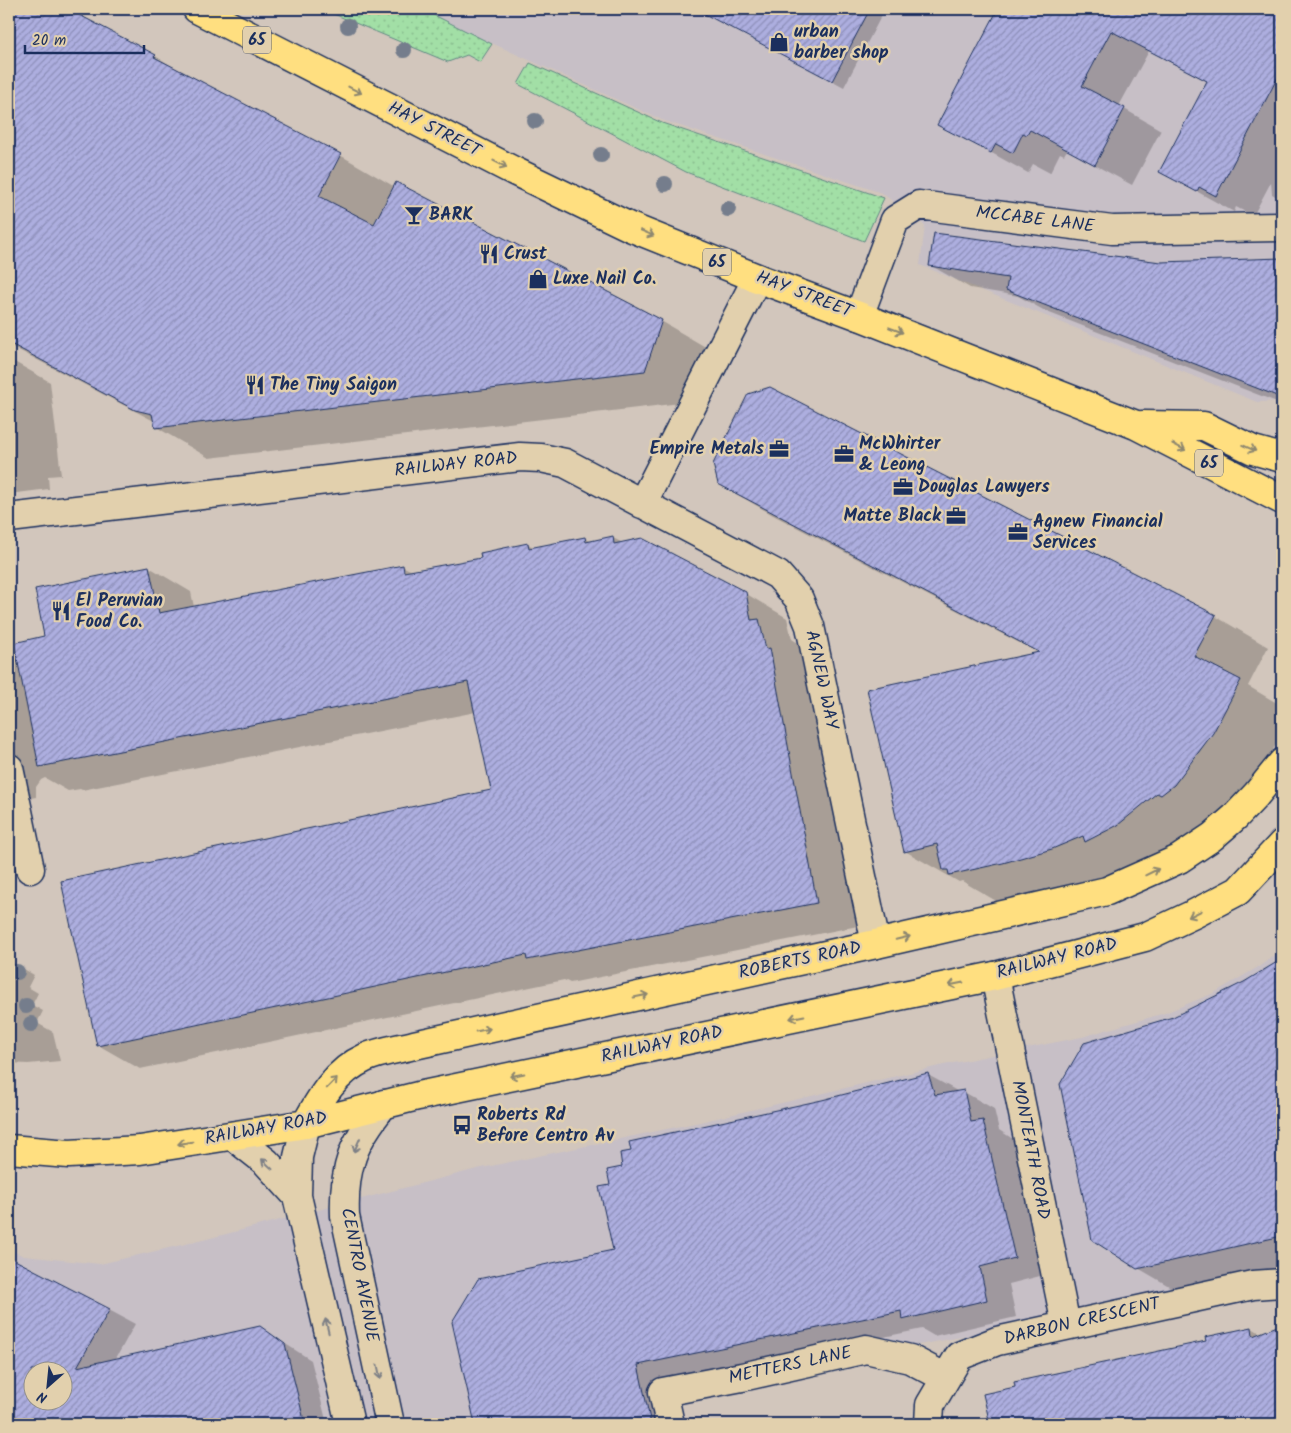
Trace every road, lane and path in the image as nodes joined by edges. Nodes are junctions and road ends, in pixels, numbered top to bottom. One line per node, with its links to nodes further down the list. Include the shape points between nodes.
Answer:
1 (201, 10): 3 (main road, HAY STREET / 65, one-way to 3, via 514,171 630,226)
2 (1282, 227): 4 (street, MCCABE LANE, via 1112,230 919,205 895,220)
3 (757, 278): 4 (main road, HAY STREET / 65); 8 (street)
4 (859, 316): 5 (main road, HAY STREET / 65, one-way to 5)
5 (1136, 425): 6 (main road, one-way to 6, via 1204,426 1254,450); 7 (main road, HAY STREET / 65, one-way to 7)
6 (1282, 458)
7 (1282, 500)
8 (642, 504): 9 (street, RAILWAY ROAD, via 565,463 520,456); 16 (street, AGNEW WAY, via 778,575 799,599 810,626)
9 (9, 518)
10 (1282, 763): 16 (main road, ROBERTS ROAD, one-way to 10, via 1107,891 1144,876 1179,859 1212,836 1251,800)
11 (9, 768): 13 (street)
12 (1282, 844): 15 (main road, RAILWAY ROAD)
13 (21, 854)
14 (1282, 871): 15 (main road)
15 (1238, 891): 17 (main road, RAILWAY ROAD, one-way to 17, via 1145,937)
16 (876, 944): 19 (main road, ROBERTS ROAD, one-way to 16, via 324,1092 343,1072 365,1058)
17 (995, 976): 18 (main road, RAILWAY ROAD, one-way to 18); 24 (street, MONTEATH ROAD)
18 (384, 1104): 19 (main road, RAILWAY ROAD); 27 (street, CENTRO AVENUE, one-way to 27, via 360,1136 352,1154 344,1202)
19 (306, 1124): 20 (main road, RAILWAY ROAD); 22 (street, via 298,1157)
20 (233, 1136): 21 (main road, RAILWAY ROAD, one-way to 21, via 140,1150 69,1154); 22 (street, one-way to 20, via 266,1162)
21 (9, 1149)
22 (297, 1196): 26 (street, one-way to 22)
23 (1282, 1283): 24 (street, DARBON CRESCENT, via 1253,1285)
24 (1066, 1324): 25 (street, DARBON CRESCENT, via 997,1341 960,1356)
25 (946, 1378): 28 (street, METTERS LANE, via 910,1359 866,1349 663,1392); 29 (street, DARBON CRESCENT, via 930,1405)
26 (350, 1424)
27 (390, 1424)
28 (670, 1424)
29 (929, 1424)

